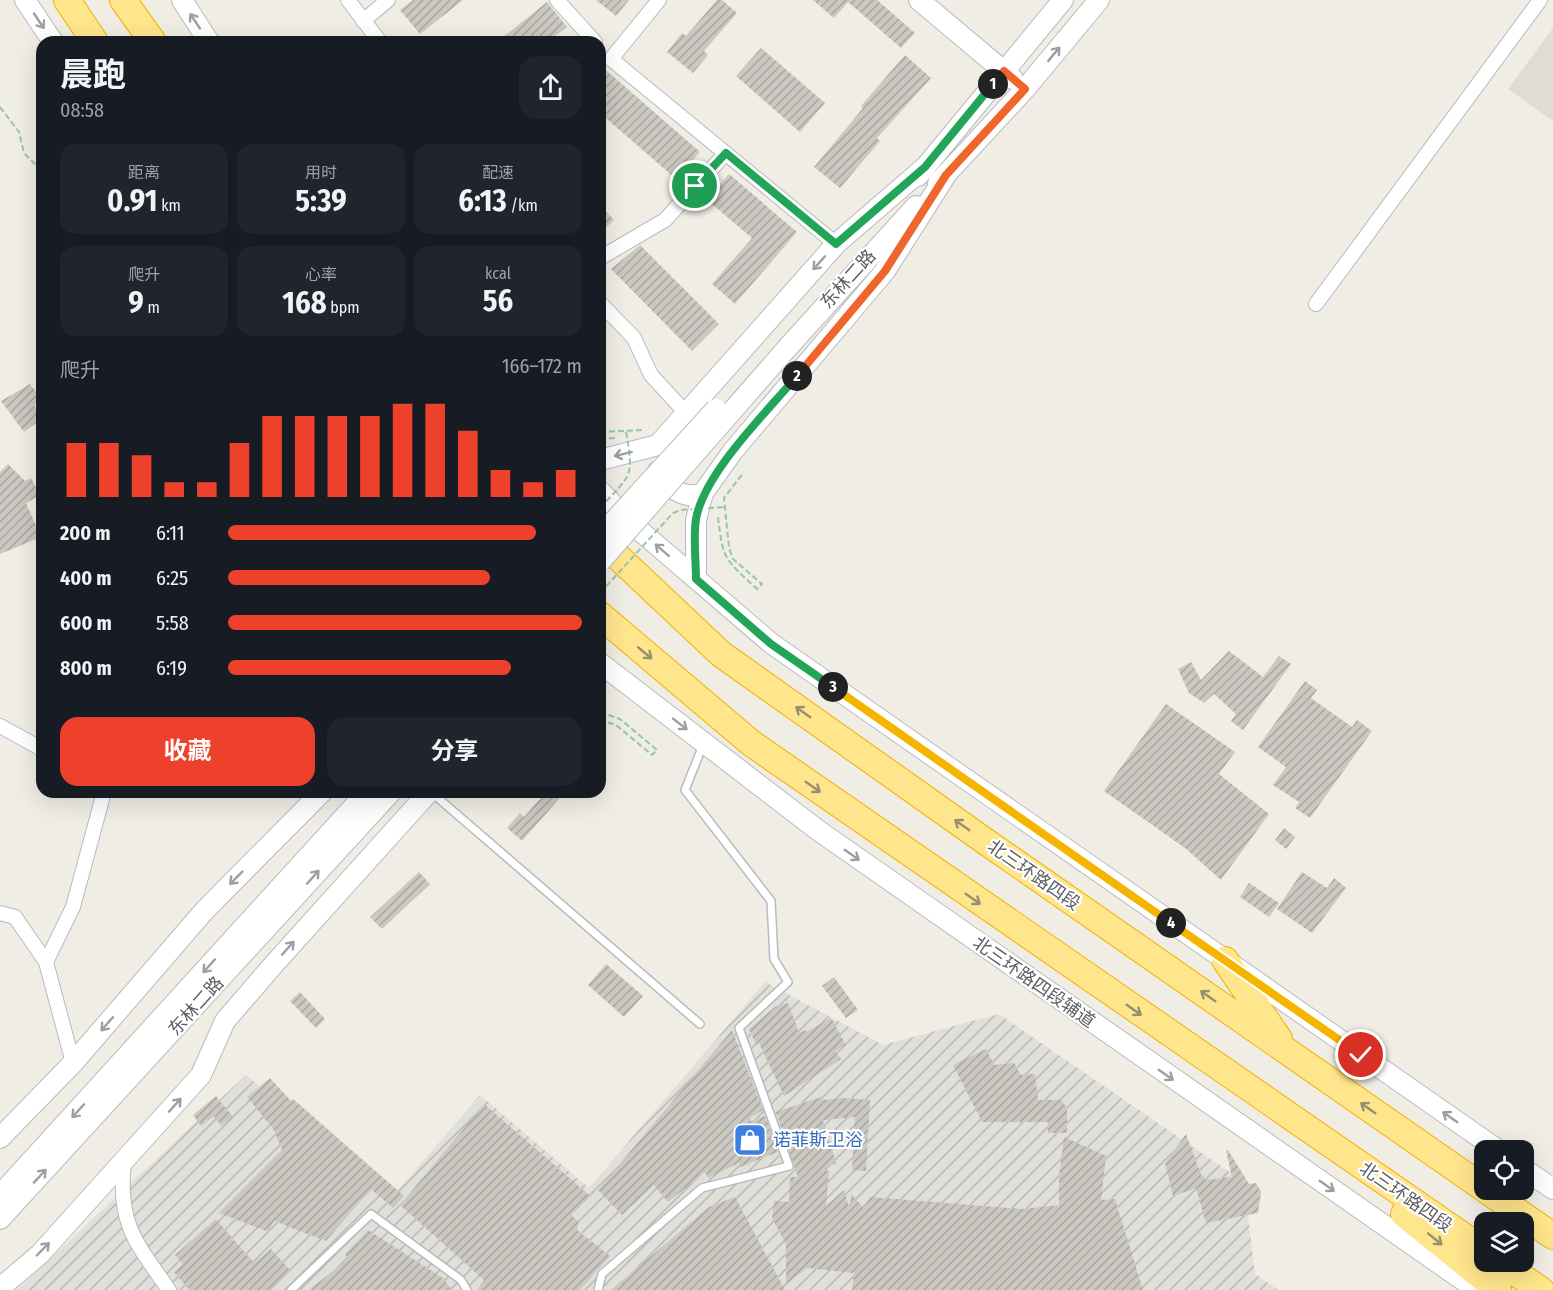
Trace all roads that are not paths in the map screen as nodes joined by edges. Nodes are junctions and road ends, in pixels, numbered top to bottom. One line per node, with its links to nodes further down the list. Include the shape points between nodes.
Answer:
1 (24, 0): 14 (main road, one-way to 14)
2 (67, 0): 15 (highway)
3 (123, 0): 16 (highway)
4 (182, 0): 17 (main road, one-way to 4)
5 (348, 0): 13 (street)
6 (388, 0): 13 (street)
7 (557, 0): 19 (street)
8 (660, 0): 21 (street)
9 (919, 0): 22 (main road)
10 (1063, 0): 22 (main road, 东林二路)
11 (1099, 0): 23 (main road, 东林二路, one-way to 11)
12 (1540, 0): 29 (street)
13 (363, 21): 18 (street)
14 (49, 36)
15 (91, 36)
16 (149, 36)
17 (205, 36)
18 (375, 36)
19 (585, 36)
20 (606, 54): 21 (street)
21 (611, 59): 24 (street)
22 (1004, 71): 23 (main road); 25 (main road, 东林二路)
23 (1025, 89): 26 (main road, 东林二路)
24 (726, 153): 27 (street); 28 (street, via 665,220)
25 (925, 167): 27 (main road); 31 (main road, 东林二路)
26 (946, 175): 31 (main road, 东林二路); 35 (main road, via 885,271 733,451)
27 (836, 244): 32 (main road, one-way to 32)
28 (606, 254)
29 (1316, 304)
30 (606, 309): 32 (street, via 634,338 651,375)
31 (784, 342): 37 (main road, 东林二路, bridge); 39 (main road, 东林二路, bridge)
32 (687, 412): 33 (main road)
33 (655, 436): 34 (main road, one-way to 34); 35 (main road, via 657,470 664,480 686,496)
34 (606, 457)
35 (703, 493): 40 (main road, via 696,520)
36 (606, 497): 40 (main road, one-way to 36)
37 (606, 532)
38 (606, 544): 57 (highway, 北三环路四段, one-way to 38, via 722,654)
39 (606, 555)
40 (696, 579): 54 (main road, via 771,644)
41 (606, 620): 59 (highway, 北三环路四段, one-way to 59, via 751,744)
42 (606, 668): 44 (main road, 北三环路四段辅道, one-way to 44)
43 (0, 726): 45 (street)
44 (704, 743): 76 (lane, via 685,790 771,901 774,959 788,982 739,1028 789,1166 702,1188 602,1274); 77 (main road, 北三环路四段辅道, one-way to 77, via 819,831)
45 (36, 746)
46 (102, 798): 55 (street, via 73,907)
47 (316, 798): 58 (main road, one-way to 58, via 205,910)
48 (364, 798): 52 (main road, 东林二路)
49 (383, 798): 52 (main road, 东林二路)
50 (425, 798): 62 (main road, one-way to 50, via 201,1075 225,1022)
51 (437, 798): 56 (lane)
52 (354, 819): 66 (main road, 东林二路, one-way to 66); 68 (main road, 东林二路, one-way to 52)
53 (0, 913): 55 (street, via 15,917)
54 (1225, 960): 57 (highway); 61 (main road, one-way to 54)
55 (46, 962): 58 (street)
56 (700, 1024)
57 (1288, 1052): 64 (highway, 北三环路四段, one-way to 57)
58 (73, 1063): 60 (main road)
59 (1260, 1096): 70 (highway, 北三环路四段); 78 (highway, one-way to 78)
60 (3, 1132)
61 (1484, 1140)
62 (124, 1162): 72 (main road, one-way to 62, via 40,1254); 73 (street, via 120,1191 132,1236)
63 (1534, 1176): 65 (main road)
64 (1474, 1181)
65 (1553, 1189)
66 (0, 1195)
67 (1501, 1200): 69 (highway, 北三环路四段)
68 (0, 1219)
69 (1546, 1231)
70 (1474, 1243)
71 (1515, 1272): 79 (highway)
72 (0, 1288)
73 (169, 1290)
74 (291, 1290): 75 (lane, via 371,1214 461,1280)
75 (467, 1290)
76 (598, 1290)
77 (1477, 1290)
78 (1498, 1290)
79 (1541, 1290)

